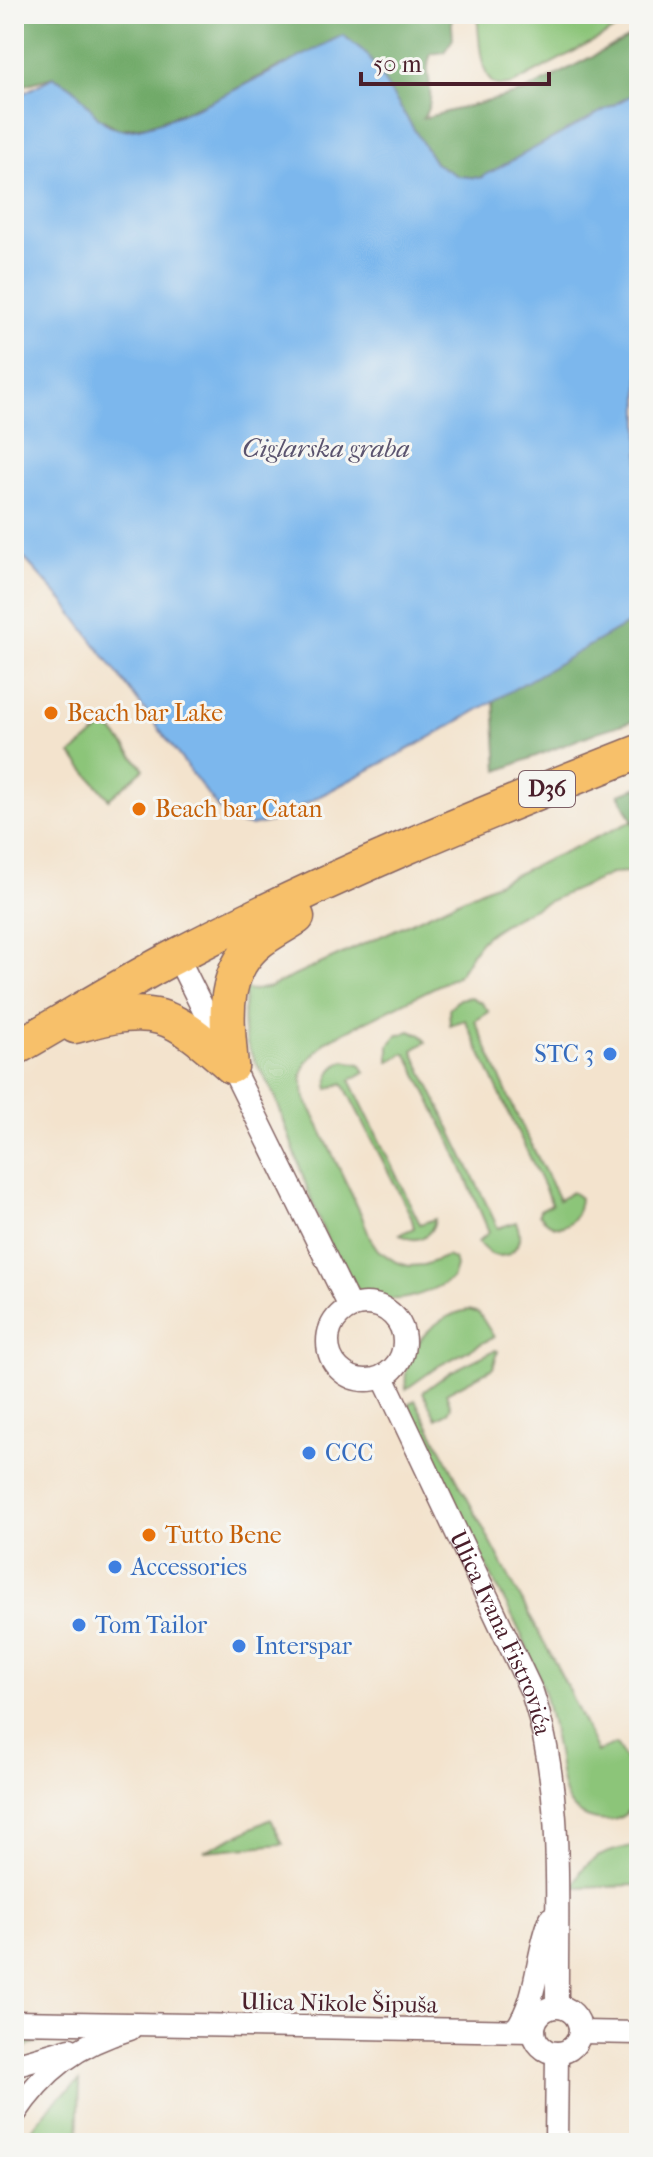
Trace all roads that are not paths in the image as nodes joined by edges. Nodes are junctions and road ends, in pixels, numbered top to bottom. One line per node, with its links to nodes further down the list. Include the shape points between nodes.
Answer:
1 (639, 752): 2 (main road, D36)
2 (348, 872): 3 (main road, D36); 5 (main road, via 311,909 262,939 238,967 226,1011)
3 (177, 956): 4 (main road, D36); 5 (street)
4 (23, 1043): 5 (main road, via 106,1017 149,1014 191,1030)
5 (231, 1066): 6 (street)
6 (350, 1307): 7 (street, via 375,1304 401,1326 403,1355); 7 (street, via 333,1323 331,1357 358,1380)
7 (383, 1377): 8 (street, Ulica Ivana Fistrovića, via 536,1705 549,1763)
8 (556, 1905): 9 (street, Ulica Ivana Fistrovića); 12 (street, Ulica Ivana Fistrovića, via 545,1932)
9 (557, 2006): 12 (street, via 543,2011); 13 (street, via 576,2015)
10 (14, 2022): 11 (street, Ulica Nikole Šipuša)
11 (143, 2026): 12 (street, Ulica Nikole Šipuša); 15 (street, Ulica Nikole Šipuša)
12 (524, 2031): 16 (street)
13 (581, 2032): 14 (street); 16 (street, via 575,2045)
14 (639, 2033)
15 (89, 2043): 17 (street, Ulica Nikole Šipuša); 18 (street, Ulica Nikole Šipuša, via 41,2080)
16 (557, 2053): 19 (street)
17 (14, 2065)
18 (14, 2115)
19 (556, 2143)

